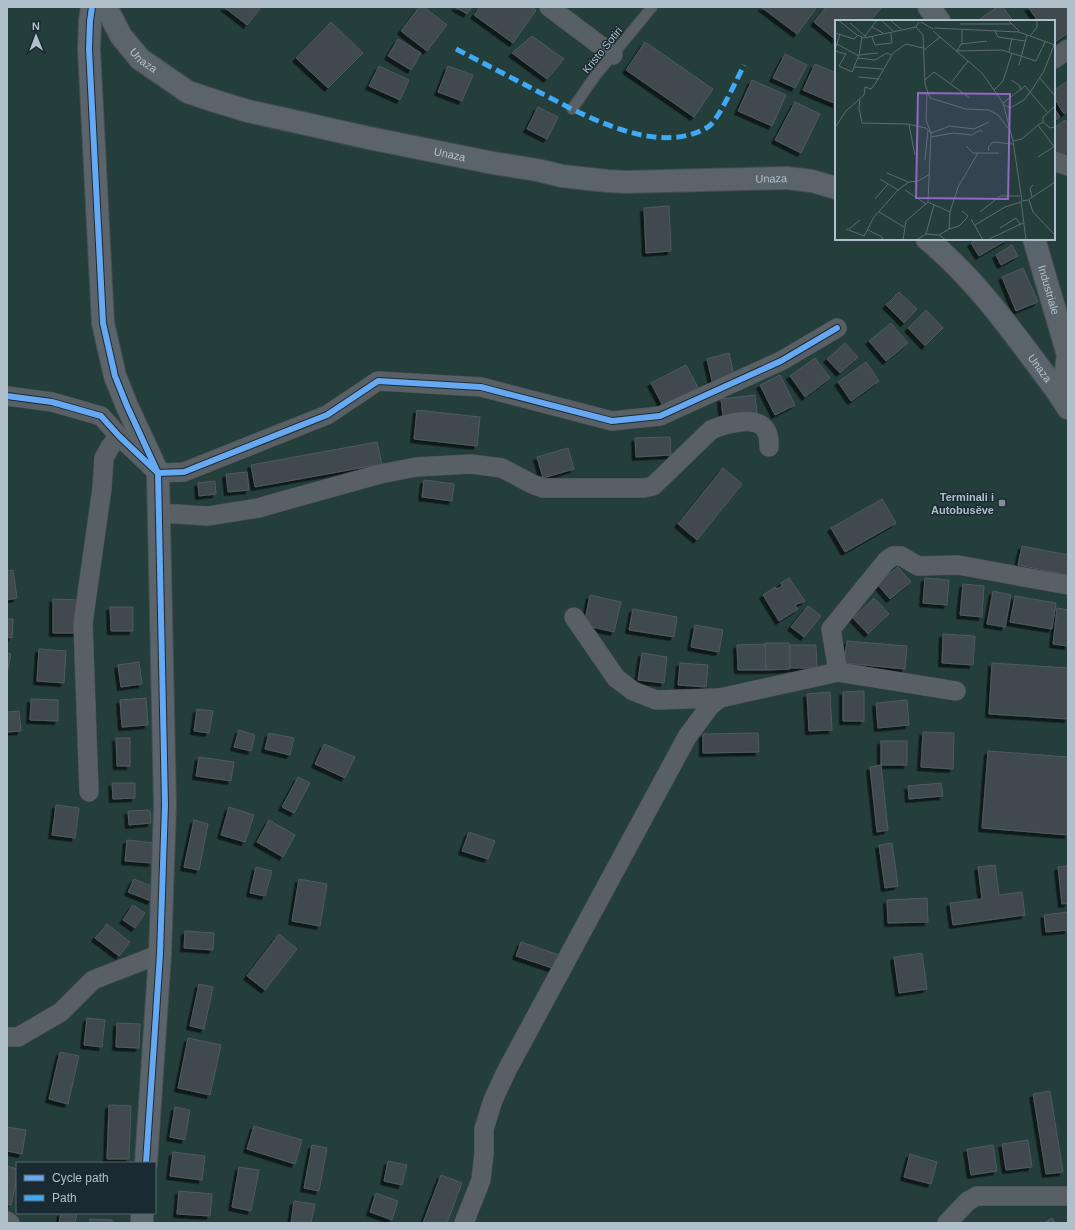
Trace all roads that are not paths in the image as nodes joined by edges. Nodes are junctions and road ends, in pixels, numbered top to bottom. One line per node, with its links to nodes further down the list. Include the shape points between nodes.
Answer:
1 (92, 7): 21 (street, via 89,49 103,323 115,376)
2 (106, 7): 13 (street, Unaza, via 121,36 140,59 188,92 248,111 493,164 562,176 627,182 787,178 812,181)
3 (549, 7): 8 (street)
4 (652, 7): 8 (lane, Kristo Sotiri)
5 (929, 7): 6 (street)
6 (937, 20)
7 (1068, 48): 9 (street)
8 (613, 55): 10 (lane, Kristo Sotiri)
9 (1055, 58)
10 (572, 109)
11 (1055, 161): 12 (street)
12 (1068, 166)
13 (835, 188)
14 (928, 240): 18 (street, Unaza, via 980,292)
15 (1034, 240): 18 (street, Industriale, via 1068,355)
16 (837, 328): 21 (street, via 781,361 660,416 612,421 482,387 378,381 327,415 184,472)
17 (7, 396): 19 (street, via 52,402 101,416)
18 (1063, 399)
19 (119, 436): 21 (street); 28 (street, via 104,458 83,623)
20 (769, 447): 22 (street, via 768,434 764,427 754,423 737,422 711,430 653,486 644,488 543,488 502,468 471,464 416,467 380,474 258,508 208,516)
21 (158, 473): 22 (street)
22 (159, 514): 29 (street, via 165,805)
23 (1068, 585): 25 (street, via 958,565 918,566 901,556 893,556 887,560 831,630)
24 (574, 617): 27 (street, via 616,678 633,691 656,700)
25 (838, 672): 26 (street); 27 (street)
26 (956, 691)
27 (720, 698): 35 (street, via 710,706 687,737 507,1070 493,1100 484,1129 481,1180)
28 (89, 792)
29 (160, 954): 30 (street, via 93,980 61,1012 18,1037); 31 (street)
30 (7, 1037)
31 (146, 1162)
32 (1068, 1196): 36 (street, via 977,1196 968,1201)
33 (7, 1221): 34 (street)
34 (10, 1223)
35 (464, 1223)
36 (947, 1223)

